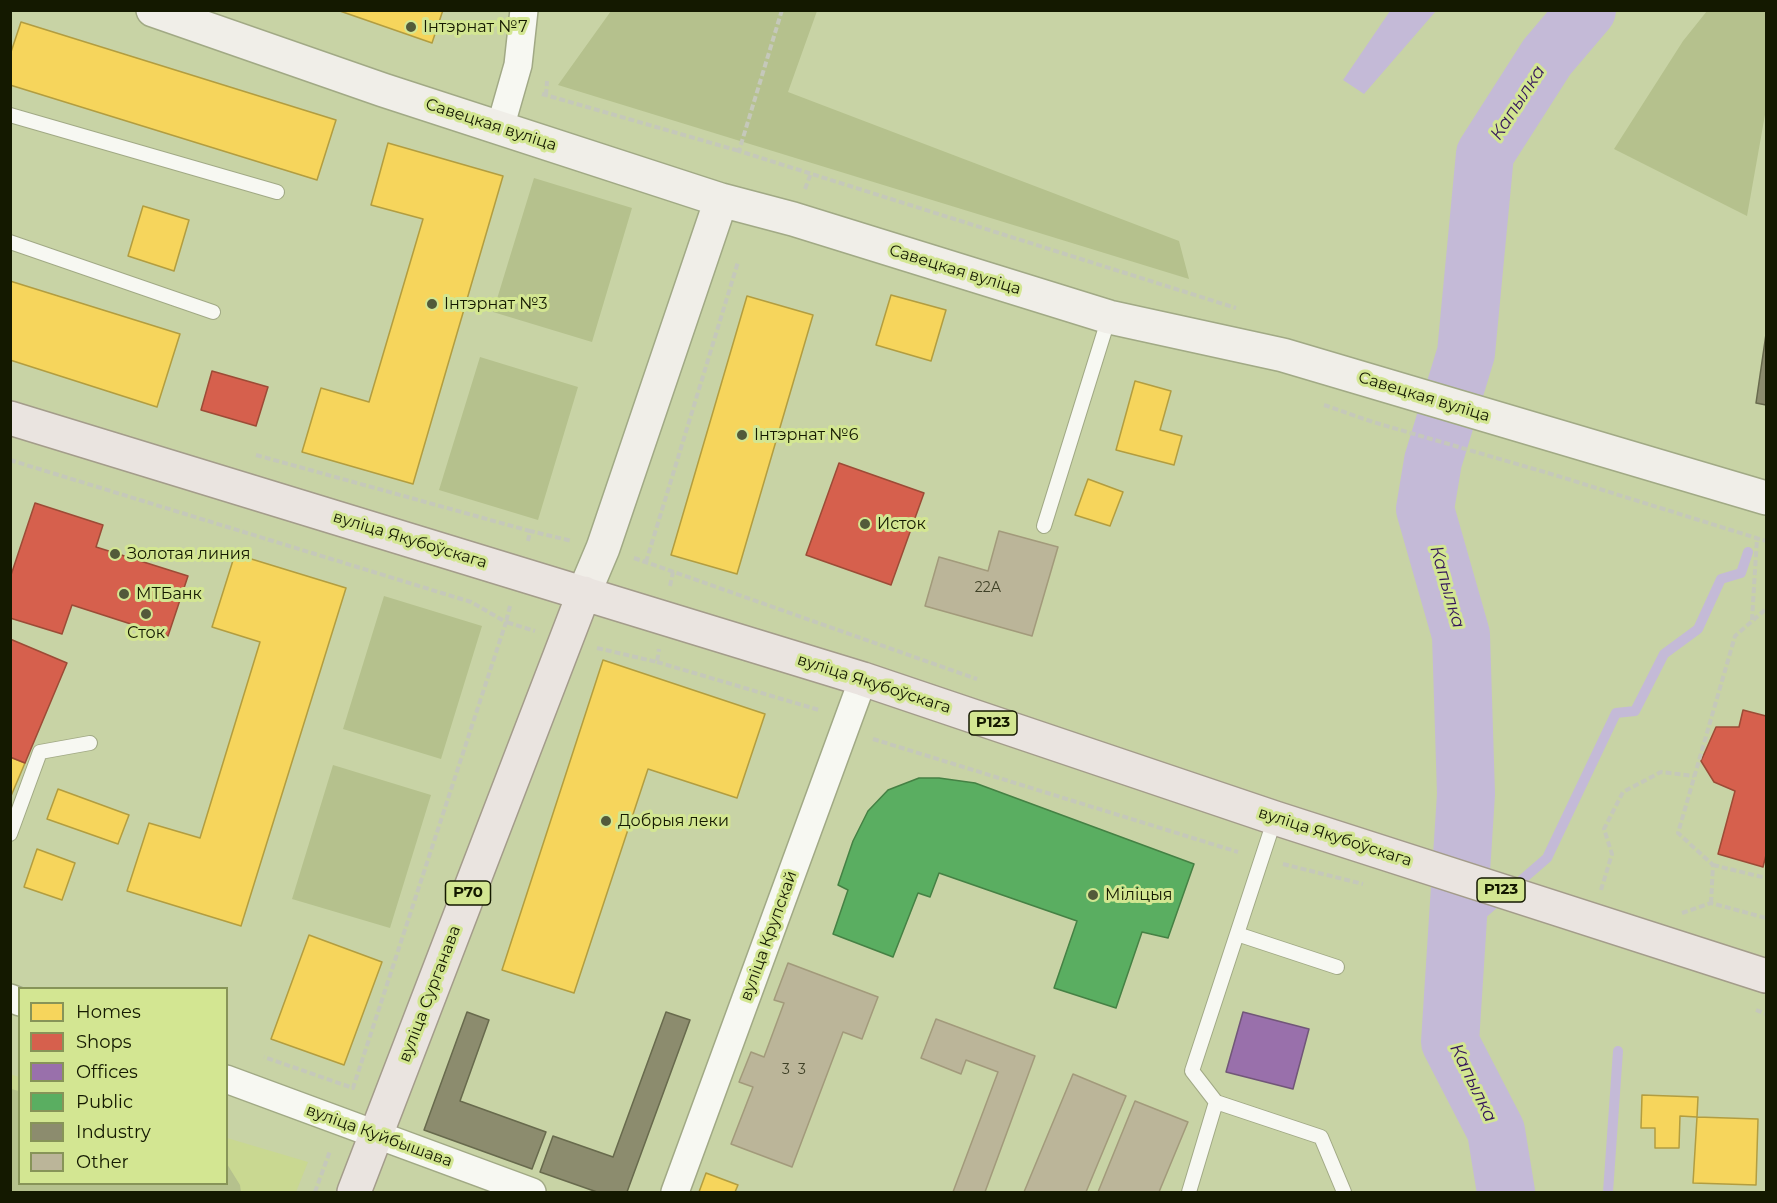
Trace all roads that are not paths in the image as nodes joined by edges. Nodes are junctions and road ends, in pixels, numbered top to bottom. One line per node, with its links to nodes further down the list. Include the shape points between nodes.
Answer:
1 (153, 10): 4 (main road, Савецкая вуліца)
2 (524, 10): 4 (street, via 518,65)
3 (10, 115): 5 (lane)
4 (500, 128): 6 (main road, Савецкая вуліца)
5 (277, 192)
6 (721, 200): 9 (main road, Савецкая вуліца); 13 (main road, via 603,548)
7 (10, 242): 8 (lane)
8 (213, 312)
9 (1109, 317): 11 (main road, Савецкая вуліца, via 1283,355); 12 (lane)
10 (10, 418): 13 (main road, вуліца Якубоўскага)
11 (1767, 498)
12 (1044, 526)
13 (584, 593): 14 (main road, вуліца Якубоўскага / Р123); 23 (main road, вуліца Сурганава / Р70)
14 (863, 679): 16 (main road, вуліца Якубоўскага / Р123); 26 (street, вуліца Крупскай)
15 (90, 742): 17 (lane, via 40,752)
16 (1275, 818): 18 (lane); 20 (main road, вуліца Якубоўскага / Р123, via 1400,858 1600,910)
17 (10, 834)
18 (1237, 934): 19 (lane); 22 (lane, via 1192,1071)
19 (1337, 967)
20 (1767, 976)
21 (228, 1080): 23 (street, вуліца Куйбышава)
22 (1216, 1102): 27 (lane); 28 (lane, via 1321,1137)
23 (376, 1134): 24 (main road, вуліца Сурганава / Р70); 25 (street, вуліца Куйбышава)
24 (354, 1192)
25 (532, 1192)
26 (675, 1192)
27 (1189, 1192)
28 (1344, 1192)

